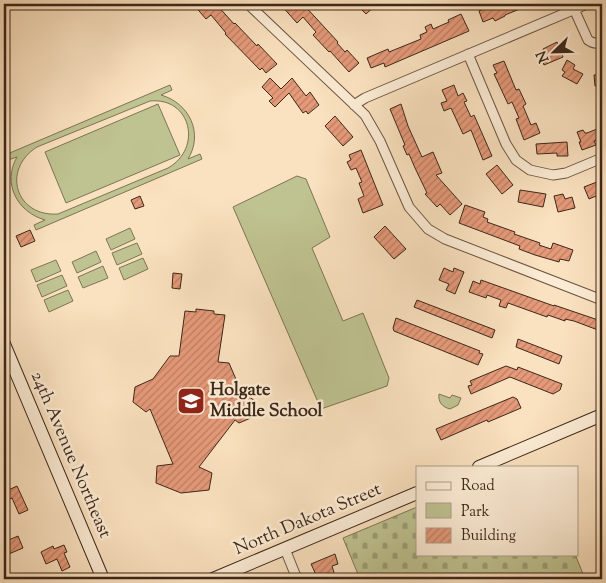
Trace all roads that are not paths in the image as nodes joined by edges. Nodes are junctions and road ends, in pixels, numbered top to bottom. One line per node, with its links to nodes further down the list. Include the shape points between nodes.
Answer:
1 (248, 4): 8 (street)
2 (587, 4): 5 (street)
3 (601, 4): 4 (street)
4 (602, 7)
5 (574, 10): 6 (street, via 588,40); 7 (street)
6 (602, 42)
7 (468, 54): 8 (street); 9 (street, via 506,144 523,166 553,175)
8 (354, 104): 10 (street, via 370,122 404,198 428,229 445,239)
9 (602, 158)
10 (602, 300)
11 (4, 344): 16 (street, 24th Avenue Northeast)
12 (602, 415): 13 (street)
13 (482, 466)
14 (416, 493): 15 (street, North Dakota Street)
15 (285, 549): 17 (street, North Dakota Street); 18 (street)
16 (103, 579)
17 (213, 579)
18 (297, 579)

